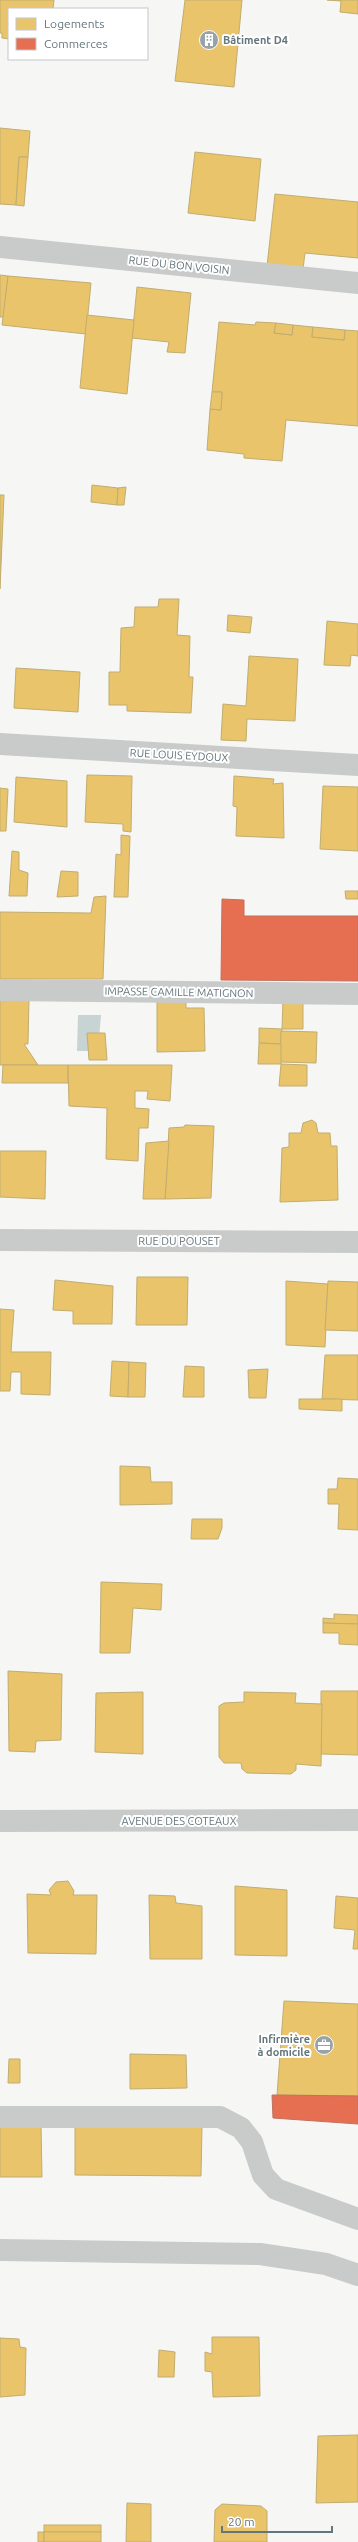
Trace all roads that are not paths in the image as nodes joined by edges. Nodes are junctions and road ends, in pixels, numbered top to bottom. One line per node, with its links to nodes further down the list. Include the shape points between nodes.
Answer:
1 (0, 247): 2 (street, RUE DU BON VOISIN)
2 (358, 283)
3 (0, 744): 4 (street, RUE LOUIS EYDOUX)
4 (358, 765)
5 (0, 990): 6 (street, IMPASSE CAMILLE MATIGNON)
6 (358, 994)
7 (0, 1240): 8 (street, RUE DU POUSET)
8 (358, 1242)
9 (358, 1820): 10 (street, AVENUE DES COTEAUX)
10 (0, 1821)
11 (0, 2117): 12 (street, via 220,2117 241,2128 252,2142 263,2175 276,2189)
12 (358, 2219)
13 (0, 2250): 14 (street, via 260,2254 326,2264)
14 (358, 2274)

